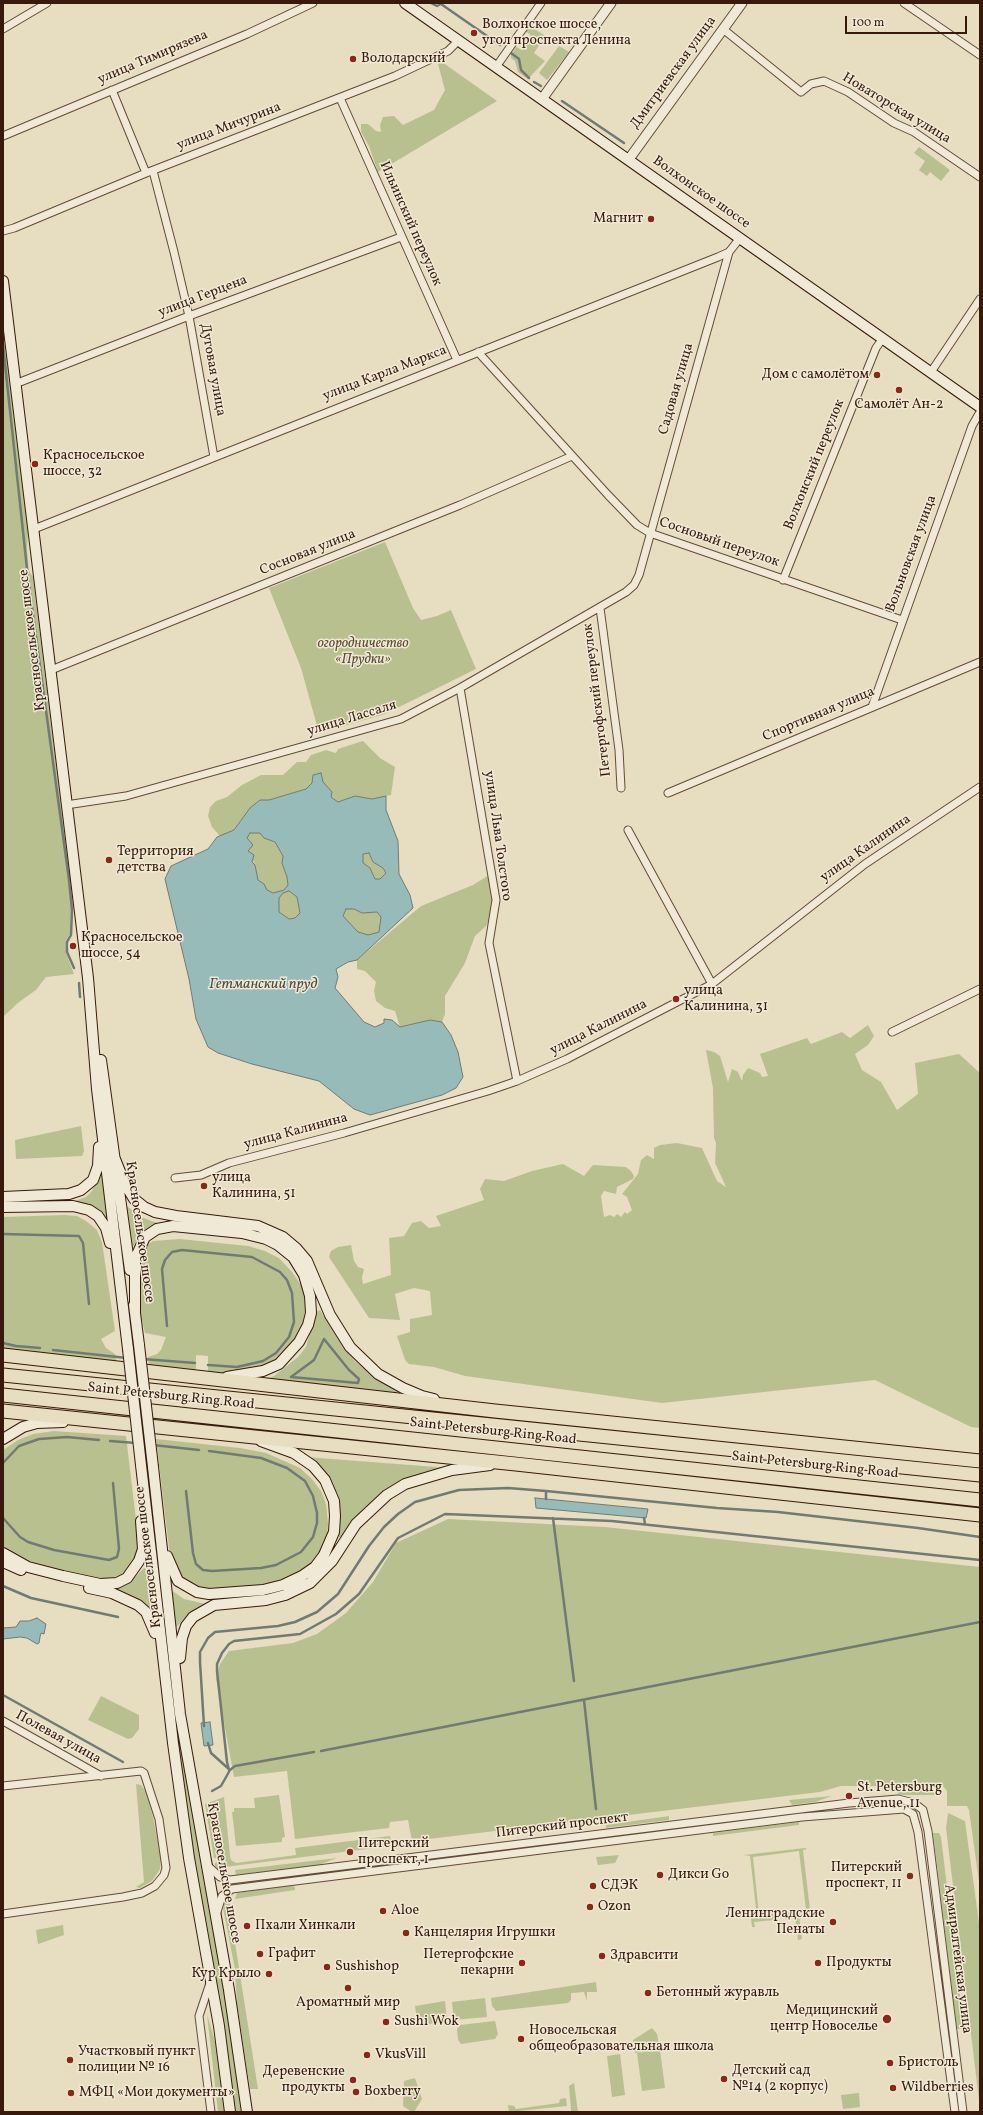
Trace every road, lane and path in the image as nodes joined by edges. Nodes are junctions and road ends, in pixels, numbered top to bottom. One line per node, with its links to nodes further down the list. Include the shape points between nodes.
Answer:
1 (47, 3): 8 (street)
2 (313, 3): 13 (street, улица Тимирязева, via 247,34)
3 (405, 3): 10 (main road, Волхонское шоссе)
4 (541, 3): 12 (street)
5 (611, 3): 15 (street)
6 (742, 3): 9 (street, Дмитриевская улица)
7 (904, 3): 11 (street)
8 (3, 29)
9 (724, 29): 17 (street, Дмитриевская улица); 19 (street, Новаторская улица, via 801,92 811,84 824,81 848,92 914,132)
10 (459, 40): 12 (main road, Волхонское шоссе); 14 (street, улица Мичурина, via 448,51)
11 (980, 55)
12 (496, 67): 15 (main road, Волхонское шоссе)
13 (112, 90): 16 (street, улица Тимирязева); 18 (street, Дуговая улица)
14 (340, 98): 18 (street, улица Мичурина); 21 (street, Ильинский переулок)
15 (542, 99): 17 (main road, Волхонское шоссе)
16 (3, 136)
17 (629, 159): 22 (main road, Волхонское шоссе)
18 (149, 172): 20 (street, улица Мичурина); 26 (street, Дуговая улица, via 174,252)
19 (980, 177)
20 (3, 231)
21 (400, 237): 26 (street, улица Герцена); 29 (street, Ильинский переулок)
22 (740, 238): 23 (street); 27 (main road, Волхонское шоссе)
23 (729, 252): 28 (street, улица Карла Маркса); 37 (street, Садовая улица)
24 (3, 281): 31 (main road, Красносельское шоссе)
25 (980, 299): 30 (street)
26 (189, 316): 31 (street, улица Герцена); 35 (street, Дуговая улица)
27 (883, 338): 30 (main road, Волхонское шоссе); 38 (street, Волхонский переулок, via 873,355)
28 (478, 352): 29 (street, улица Карла Маркса); 34 (street, Сосновый переулок)
29 (457, 360): 35 (street, улица Карла Маркса)
30 (931, 372): 32 (main road, Волхонское шоссе)
31 (15, 384): 36 (main road, Красносельское шоссе)
32 (980, 407)
33 (980, 412): 40 (street, Вольновская улица, via 972,426)
34 (572, 456): 37 (street, Сосновый переулок, via 637,525); 42 (street, Сосновая улица, via 446,511)
35 (214, 457): 36 (street, улица Карла Маркса)
36 (34, 529): 42 (main road, Красносельское шоссе)
37 (650, 533): 38 (street, Сосновый переулок); 39 (street, улица Лассаля, via 634,585)
38 (783, 580): 40 (street, Сосновый переулок)
39 (600, 608): 43 (street, улица Лассаля); 46 (street, Петергофский переулок, via 620,750)
40 (902, 620): 44 (street, Вольновская улица)
41 (980, 662): 44 (street, Спортивная улица)
42 (51, 670): 48 (main road, Красносельское шоссе)
43 (460, 688): 48 (street, улица Лассаля, via 401,719 375,727 126,796); 54 (street, улица Льва Толстого, via 496,900 489,943)
44 (872, 707): 47 (street, Спортивная улица)
45 (980, 787): 50 (street, улица Калинина, via 865,864)
46 (621, 788)
47 (668, 793)
48 (66, 805): 52 (main road, Красносельское шоссе)
49 (628, 830): 50 (street)
50 (712, 984): 54 (street, улица Калинина, via 567,1059)
51 (980, 989): 53 (street)
52 (90, 997): 55 (main road, Красносельское шоссе); 56 (main road, Красносельское шоссе)
53 (892, 1032)
54 (517, 1081): 57 (street, улица Калинина, via 364,1127 229,1163 201,1175)
55 (97, 1089): 58 (main road, via 100,1150 93,1180 81,1190 69,1194); 60 (main road, Красносельское шоссе)
56 (115, 1159): 61 (main road, Красносельское шоссе); 67 (main road, via 134,1199 144,1207 176,1216 258,1226 283,1237 307,1261 330,1315 350,1347 378,1374 422,1396)
57 (175, 1178)
58 (3, 1197)
59 (3, 1208): 60 (main road, via 73,1206 89,1210 98,1216 106,1228)
60 (120, 1280): 76 (main road, Красносельское шоссе, bridge)
61 (135, 1311): 64 (main road, via 135,1259 145,1237 157,1229 173,1226 242,1233 266,1239 293,1257 304,1275 310,1296 311,1313 299,1342 279,1364 263,1371); 77 (main road, Красносельское шоссе, bridge)
62 (3, 1354): 64 (highway)
63 (3, 1375): 74 (highway, Saint Petersburg Ring Road)
64 (217, 1378): 67 (highway)
65 (3, 1395): 78 (highway, Saint Petersburg Ring Road)
66 (3, 1411): 68 (highway)
67 (495, 1411): 69 (highway)
68 (107, 1422): 70 (main road, via 37,1423); 71 (highway)
69 (746, 1436): 72 (highway); 74 (highway)
70 (3, 1438)
71 (250, 1438): 73 (highway); 77 (main road, via 294,1453 313,1466 325,1480 334,1501 336,1516 330,1544 315,1567 302,1576 283,1585 231,1594 197,1592 184,1585 174,1576 168,1557)
72 (980, 1461)
73 (516, 1464): 79 (highway); 84 (main road, via 452,1470 405,1484 387,1495 356,1524 332,1561 310,1583 285,1595 266,1600 214,1605 193,1617 186,1626 179,1650)
74 (910, 1467): 75 (highway, Saint Petersburg Ring Road)
75 (980, 1475)
76 (143, 1481): 80 (main road, via 143,1549 139,1561 127,1578 117,1583 100,1584 28,1567); 82 (main road, Красносельское шоссе)
77 (156, 1493): 84 (main road, Красносельское шоссе, via 180,1714)
78 (980, 1500)
79 (980, 1515)
80 (3, 1553)
81 (3, 1562): 82 (main road, via 39,1576 112,1593 138,1605 151,1620)
82 (164, 1676): 92 (main road, Красносельское шоссе, via 189,1858)
83 (3, 1722): 85 (street, Полевая улица)
84 (185, 1735): 89 (main road, Красносельское шоссе)
85 (101, 1776): 86 (street); 90 (street, via 136,1770 144,1773 159,1819 166,1868 164,1875 148,1890 123,1897)
86 (3, 1786)
87 (922, 1810): 89 (street, Питерский проспект, via 914,1803 904,1800 850,1803 230,1880 220,1877); 97 (street, Адмиралтейская улица, via 928,1831)
88 (913, 1814): 91 (street, Питерский проспект, via 908,1810 898,1809 802,1817 232,1889 222,1896); 96 (street, Адмиралтейская улица, via 918,1832)
89 (207, 1865): 91 (main road, Красносельское шоссе)
90 (3, 1914)
91 (216, 1916): 95 (main road, Красносельское шоссе, via 230,1990)
92 (210, 1982): 93 (street, Красносельское шоссе, via 199,2016); 94 (main road, Красносельское шоссе, via 219,2026)
93 (211, 2112)
94 (230, 2112)
95 (246, 2112)
96 (954, 2112)
97 (963, 2112)

